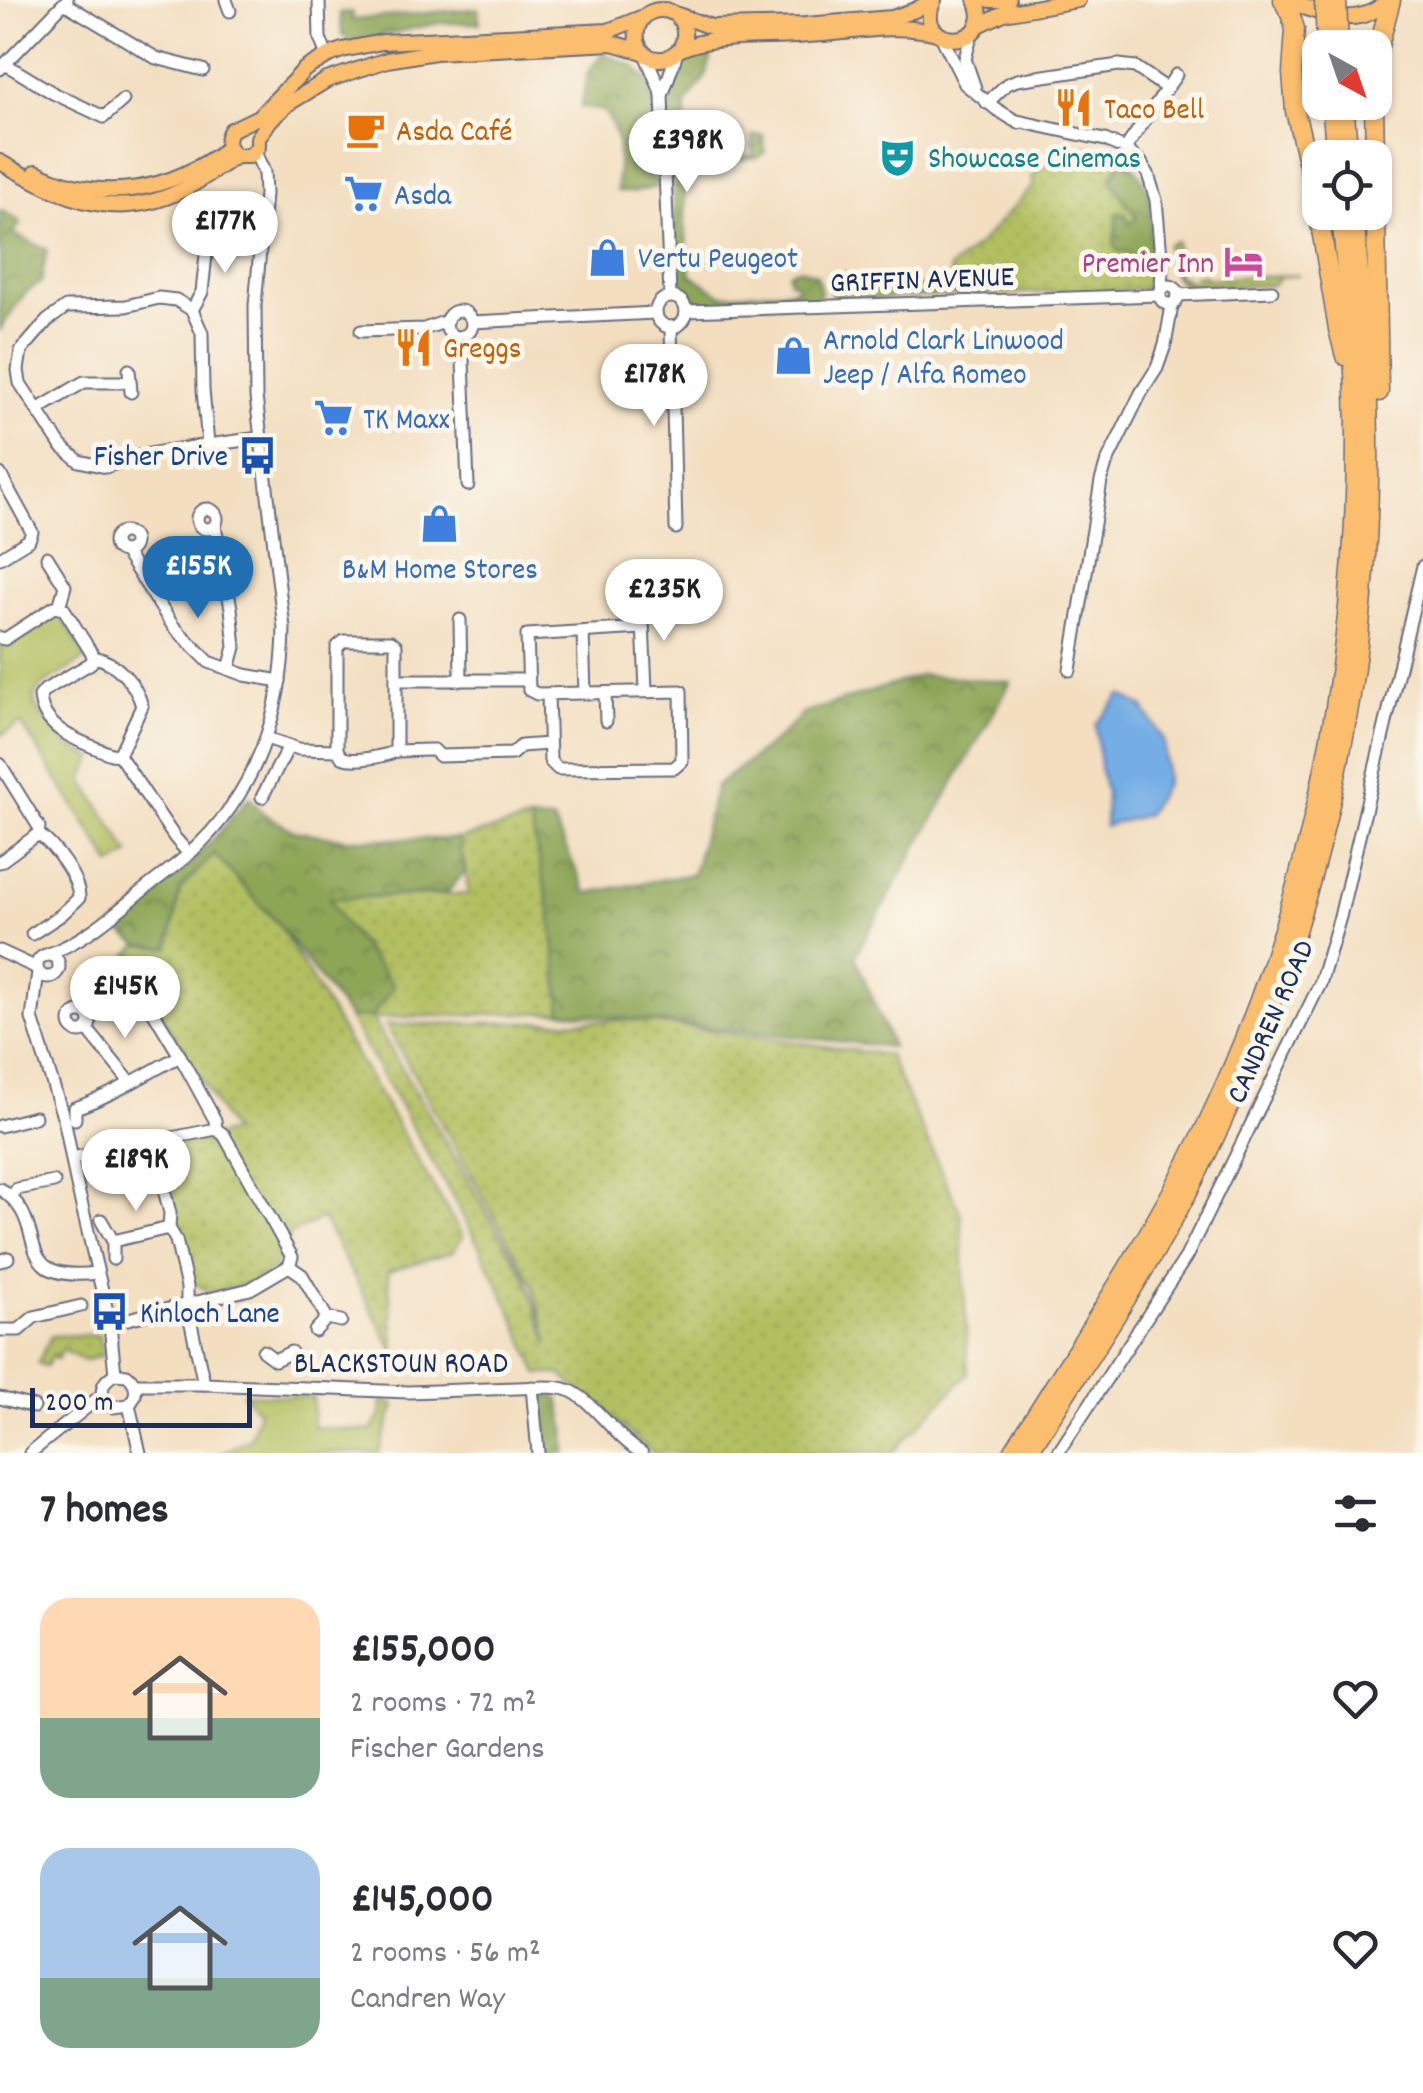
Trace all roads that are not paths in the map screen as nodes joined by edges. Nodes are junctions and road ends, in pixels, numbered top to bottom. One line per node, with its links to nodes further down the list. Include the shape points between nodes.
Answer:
1 (318, 0): 23 (street)
2 (933, 0): 12 (main road, via 892,18 806,25 711,27); 18 (main road, via 930,23)
3 (976, 0): 14 (main road)
4 (990, 0): 5 (main road)
5 (1008, 0)
6 (1078, 0): 14 (main road, via 1004,14)
7 (1285, 0): 10 (main road, via 1352,18); 54 (highway, via 1295,29 1298,129)
8 (1324, 0): 15 (highway, bridge)
9 (1337, 0): 16 (highway, bridge)
10 (1390, 0): 17 (highway)
11 (65, 2): 24 (street); 25 (street, via 156,58)
12 (670, 8): 13 (main road); 21 (main road, via 684,26)
13 (646, 10): 19 (main road); 22 (main road, via 636,38)
14 (975, 30): 18 (main road, via 956,40); 28 (street, via 964,59)
15 (1330, 30)
16 (1334, 30)
17 (1383, 30)
18 (939, 34): 21 (main road, via 900,27 712,40); 28 (street, via 961,78)
19 (596, 38): 20 (main road); 22 (main road)
20 (435, 46): 23 (main road, via 382,42); 34 (main road, via 327,80 270,120)
21 (678, 51): 22 (main road, via 658,59); 29 (street)
22 (644, 53): 29 (street)
23 (326, 56): 33 (main road)
24 (3, 67): 30 (street, via 104,117)
25 (203, 70)
26 (1176, 75): 27 (street)
27 (1166, 88): 31 (street, via 1136,67 1112,66 1016,80); 35 (street)
28 (976, 92): 31 (street)
29 (662, 96): 44 (street)
30 (123, 100)
31 (988, 102): 35 (street, via 1014,120)
32 (1374, 120): 59 (highway, via 1379,412)
33 (243, 125): 34 (main road, via 254,130); 36 (main road, via 227,137)
34 (257, 145): 36 (main road, via 245,158); 56 (street, via 265,194 255,306)
35 (1126, 149): 43 (street, via 1154,188)
36 (232, 152): 37 (main road, via 174,180 113,191 46,177); 38 (main road, via 188,187 149,203 113,207 80,200)
37 (0, 153)
38 (0, 162)
39 (209, 227): 45 (street, via 201,245 202,292)
40 (1341, 230): 54 (highway)
41 (1355, 230): 59 (highway)
42 (1272, 291): 43 (street, GRIFFIN AVENUE)
43 (1168, 295): 46 (street, GRIFFIN AVENUE); 75 (street, via 1162,356 1101,481)
44 (670, 296): 46 (street); 47 (street, via 660,300)
45 (192, 310): 55 (street, via 159,298 66,307 21,352 20,383); 57 (street, via 202,333)
46 (687, 311): 50 (street)
47 (656, 313): 49 (street); 50 (street)
48 (447, 321): 49 (street, via 458,311); 51 (street, via 424,329); 52 (street, via 450,333)
49 (472, 322): 52 (street)
50 (671, 328): 62 (street)
51 (361, 331)
52 (462, 336): 60 (street)
53 (130, 382): 55 (street, via 84,382)
54 (1354, 390): 144 (highway, via 1355,518 1342,669 1287,916 1244,1038 1179,1178)
55 (37, 410): 57 (street, via 78,461 106,467)
56 (260, 438): 57 (street); 76 (street, via 284,628)
57 (208, 444)
58 (0, 474): 65 (street, via 32,532)
59 (1369, 480): 145 (highway, via 1360,634 1340,758 1319,854 1275,995 1179,1208)
60 (468, 484)
61 (215, 526): 74 (street, via 235,648)
62 (676, 528)
63 (125, 552): 74 (street, via 173,626 209,662)
64 (47, 556): 68 (street, via 65,586)
65 (0, 558)
66 (1423, 566): 146 (street, CANDREN ROAD, via 1320,984 1186,1257)
67 (642, 599): 70 (street)
68 (59, 607): 72 (street); 73 (street)
69 (460, 620): 78 (street)
70 (642, 628): 71 (street); 80 (street)
71 (583, 632): 79 (street, via 526,636); 81 (street)
72 (0, 638)
73 (94, 657): 90 (street, via 118,667 142,706); 90 (street, via 45,690 40,702 54,726)
74 (228, 668): 76 (street)
75 (1070, 670)
76 (280, 680): 85 (street)
77 (396, 680): 78 (street); 88 (street, via 392,642 344,641 337,647); 89 (street)
78 (461, 680): 79 (street)
79 (526, 680): 83 (street, via 528,690)
80 (646, 690): 82 (street); 86 (street, via 681,690 682,760 674,768 558,769)
81 (584, 693): 82 (street); 83 (street)
82 (605, 693): 84 (street)
83 (548, 694): 86 (street)
84 (606, 720)
85 (266, 738): 87 (street); 94 (street, via 243,789)
86 (549, 744): 89 (street, via 478,756)
87 (289, 746): 88 (street); 92 (street)
88 (337, 750): 89 (street, via 346,758)
89 (396, 751)
90 (119, 755): 94 (street)
91 (0, 764): 93 (street)
92 (262, 797)
93 (38, 834): 95 (street); 96 (street, via 50,842 79,898)
94 (189, 854): 97 (street)
95 (0, 862)
96 (32, 934)
97 (70, 946): 100 (street); 101 (street)
98 (4, 952): 100 (street)
99 (122, 960): 104 (street, via 137,972)
100 (41, 963): 101 (street, via 44,976); 101 (street, via 56,958); 102 (street)
101 (57, 971): 102 (street)
102 (36, 1002): 111 (street, via 34,1032)
103 (87, 1029): 105 (street)
104 (180, 1056): 105 (street); 109 (street)
105 (130, 1082): 106 (street, via 75,1114)
106 (68, 1096)
107 (35, 1117): 108 (street)
108 (0, 1126)
109 (216, 1129): 110 (street); 119 (street, via 292,1258)
110 (152, 1144): 111 (street); 116 (street)
111 (72, 1158): 120 (street)
112 (54, 1182): 114 (street)
113 (0, 1189): 114 (street)
114 (12, 1196): 120 (street, via 43,1265 67,1274)
115 (101, 1220): 117 (street)
116 (169, 1228): 117 (street); 121 (street)
117 (113, 1241): 118 (street)
118 (114, 1258)
119 (289, 1266): 121 (street, via 250,1289); 123 (street, via 302,1275)
120 (97, 1273): 131 (street)
121 (188, 1305): 124 (street); 133 (street)
122 (82, 1306): 126 (street, via 34,1317 19,1330)
123 (327, 1318): 125 (street); 127 (street)
124 (128, 1319)
125 (341, 1320)
126 (0, 1330)
127 (315, 1331)
128 (264, 1350): 130 (street)
129 (291, 1352): 130 (street)
130 (275, 1360): 134 (street)
131 (115, 1374): 132 (street); 136 (street)
132 (135, 1384): 133 (street, BLACKSTOUN ROAD); 138 (street)
133 (204, 1384): 134 (street, BLACKSTOUN ROAD)
134 (276, 1386): 135 (street, BLACKSTOUN ROAD, via 409,1392)
135 (532, 1387): 142 (street); 143 (street, BLACKSTOUN ROAD, via 579,1395)
136 (102, 1394): 138 (street, via 112,1407); 140 (street)
137 (0, 1398): 139 (street)
138 (128, 1405): 141 (street)
139 (34, 1407)
140 (30, 1453)
141 (140, 1453)
142 (538, 1453)
143 (642, 1453)
144 (1012, 1453)
145 (1028, 1453)
146 (1058, 1453)

